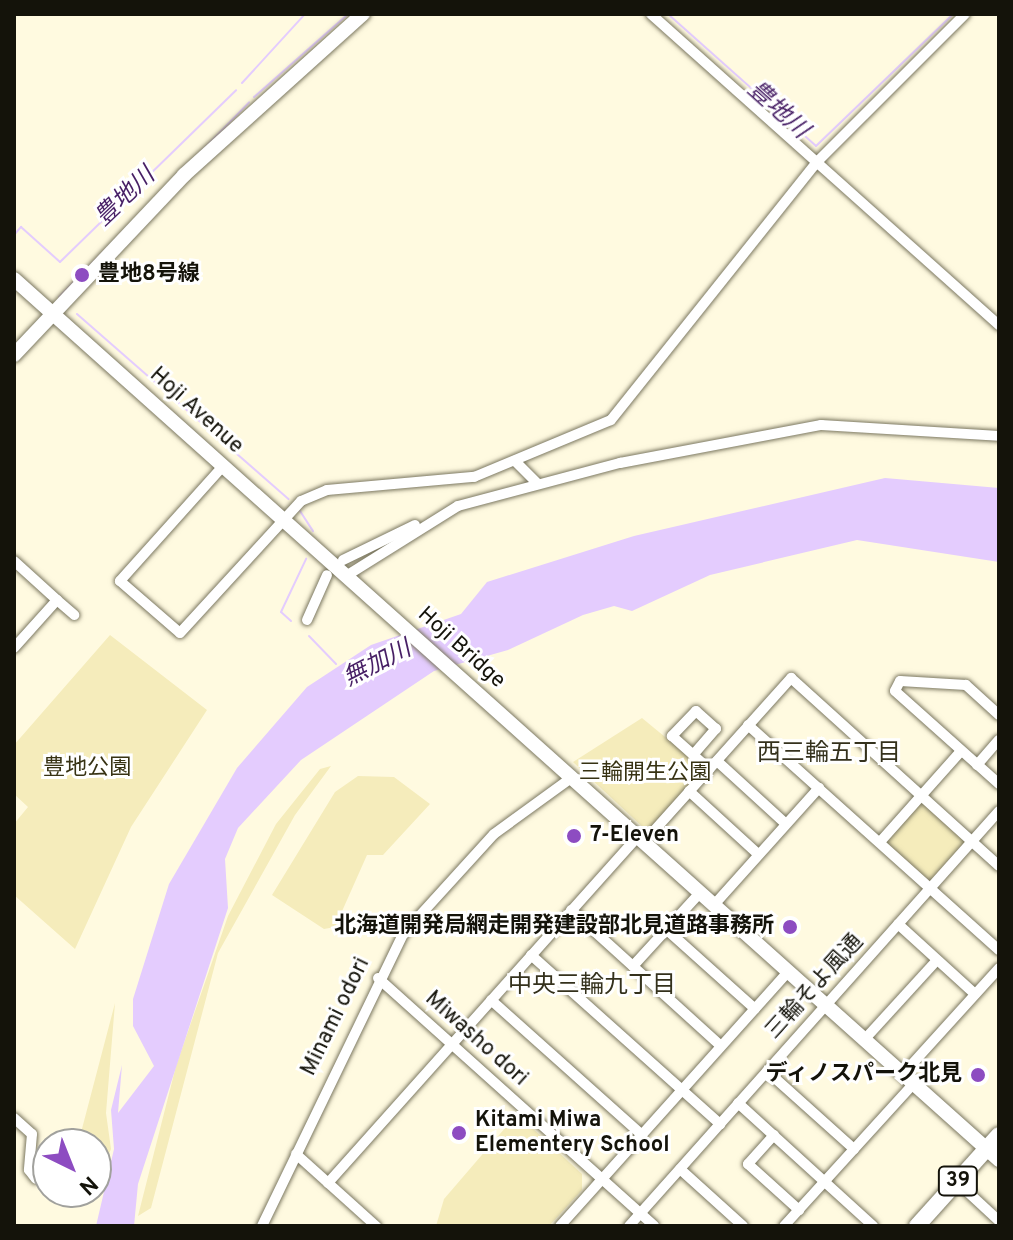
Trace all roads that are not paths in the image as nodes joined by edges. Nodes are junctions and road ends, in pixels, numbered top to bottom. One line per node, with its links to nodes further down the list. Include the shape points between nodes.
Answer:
1 (363, 14): 6 (main road, via 184,175)
2 (651, 14): 4 (street)
3 (965, 14): 4 (street)
4 (817, 162): 7 (street); 10 (street, via 611,420)
5 (14, 279): 6 (main road, Hoji Avenue)
6 (52, 313): 8 (main road); 11 (main road, Hoji Avenue)
7 (999, 325)
8 (14, 355)
9 (999, 436): 12 (street, via 821,425)
10 (515, 461): 12 (street); 13 (street, via 433,484 327,490)
11 (224, 465): 13 (main road, Hoji Avenue); 13 (street, via 120,581 180,633)
12 (536, 482): 14 (street, via 458,506)
13 (283, 519): 18 (main road, Hoji Avenue)
14 (429, 525): 15 (street); 18 (street)
15 (343, 560)
16 (14, 561): 19 (street)
17 (327, 575): 21 (street)
18 (350, 578): 30 (main road, Hoji Bridge)
19 (57, 600): 20 (street); 22 (street)
20 (74, 615)
21 (307, 620)
22 (14, 648)
23 (999, 715): 26 (street, via 966,685 900,681 895,691)
24 (748, 725): 28 (street); 32 (street); 34 (street, via 791,678)
25 (999, 740): 29 (street)
26 (961, 751): 29 (street); 34 (street)
27 (693, 755): 28 (street)
28 (713, 765): 33 (street); 36 (street)
29 (977, 765): 31 (street)
30 (571, 778): 37 (main road); 54 (street, Minami odori, via 451,874)
31 (999, 784)
32 (819, 788): 36 (street); 38 (street)
33 (689, 791): 37 (street); 40 (street)
34 (920, 796): 38 (street); 39 (street)
35 (999, 811): 39 (street, 三輪そよ風通)
36 (786, 824): 40 (street)
37 (640, 840): 43 (main road); 45 (street)
38 (880, 842): 42 (street)
39 (972, 842): 41 (street); 42 (street, 三輪そよ風通)
40 (758, 854): 44 (street)
41 (999, 866)
42 (931, 888): 46 (street, 三輪そよ風通); 48 (street)
43 (699, 894): 44 (main road); 47 (street)
44 (713, 906): 53 (main road)
45 (571, 910): 49 (street); 51 (street)
46 (898, 924): 50 (street); 57 (street, 三輪そよ風通)
47 (667, 930): 51 (street); 58 (street)
48 (999, 950)
49 (531, 955): 56 (street); 64 (street)
50 (937, 960): 55 (street); 59 (street)
51 (633, 966): 61 (street)
52 (999, 968): 55 (street)
53 (788, 972): 57 (main road); 58 (street)
54 (378, 978): 60 (street, Miwasho dori); 74 (street, Minami odori)
55 (975, 994): 63 (street)
56 (491, 1000): 60 (street); 70 (street)
57 (825, 1005): 59 (main road); 62 (street, 三輪そよ風通)
58 (755, 1009): 61 (street)
59 (864, 1040): 63 (main road)
60 (451, 1045): 78 (street, Miwasho dori); 81 (street)
61 (721, 1046): 64 (street)
62 (767, 1071): 65 (street, 三輪そよ風通); 73 (street)
63 (908, 1079): 73 (street); 75 (main road)
64 (681, 1090): 67 (street); 70 (street)
65 (738, 1103): 67 (street, 三輪そよ風通); 71 (street)
66 (14, 1118): 68 (street)
67 (720, 1124): 76 (street, 三輪そよ風通)
68 (32, 1134)
69 (32, 1134): 77 (street)
70 (642, 1135): 78 (street)
71 (774, 1135): 79 (street); 82 (street, via 748,1164)
72 (999, 1135): 75 (highway, 39)
73 (854, 1149): 79 (street)
74 (296, 1154): 81 (street); 86 (street, Minami odori)
75 (993, 1154): 80 (highway, 39)
76 (680, 1169): 83 (street, 三輪そよ風通); 92 (street)
77 (32, 1174)
78 (602, 1179): 83 (street, Miwasho dori); 89 (street)
79 (824, 1181): 82 (street); 94 (street)
80 (957, 1182): 85 (street); 95 (highway, 39)
81 (328, 1183): 84 (street)
82 (799, 1210): 93 (street)
83 (640, 1213): 90 (street, 三輪そよ風通); 91 (street, Miwasho dori)
84 (364, 1216): 87 (street); 88 (street)
85 (999, 1221)
86 (262, 1226)
87 (355, 1226)
88 (376, 1226)
89 (560, 1226)
90 (629, 1226)
91 (654, 1226)
92 (743, 1226)
93 (784, 1226)
94 (873, 1226)
95 (917, 1226)

